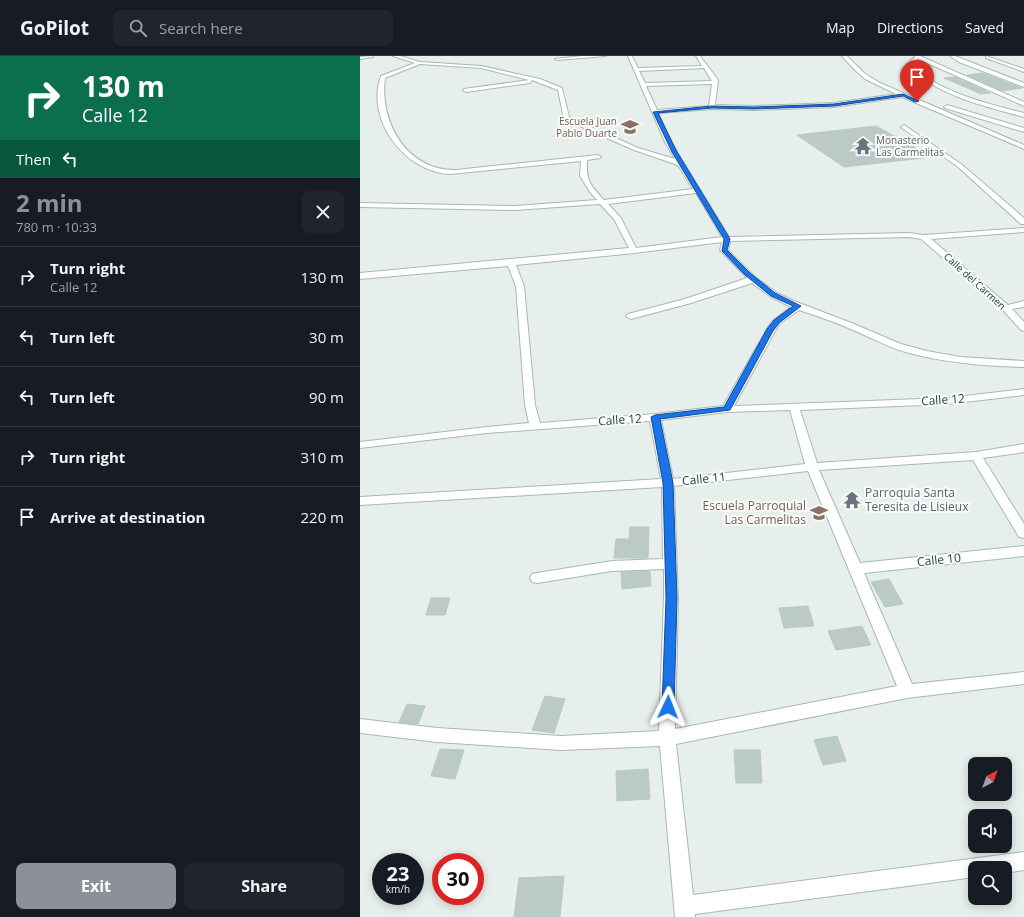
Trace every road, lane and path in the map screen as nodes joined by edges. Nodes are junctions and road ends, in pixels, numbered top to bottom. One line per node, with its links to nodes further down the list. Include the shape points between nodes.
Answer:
1 (371, 56): 11 (street)
2 (394, 56): 14 (street)
3 (594, 56): 4 (street); 12 (street)
4 (604, 56)
5 (630, 56): 17 (street)
6 (698, 56): 16 (street)
7 (844, 56): 27 (street, via 868,79)
8 (917, 56): 26 (street); 30 (street, via 913,64 939,88)
9 (952, 56): 22 (street)
10 (988, 57): 18 (street)
11 (360, 58)
12 (557, 59)
13 (472, 60): 15 (street)
14 (420, 63): 15 (street); 37 (street, via 383,77 381,91 386,123 397,144 417,162 441,171)
15 (481, 67): 19 (street)
16 (706, 67): 17 (street); 20 (street)
17 (636, 70): 21 (street)
18 (1024, 71)
19 (538, 80): 25 (street); 38 (street, via 560,89 566,118 636,149)
20 (715, 82): 21 (street); 29 (street)
21 (643, 85): 31 (street)
22 (1024, 86): 23 (street)
23 (1017, 87)
24 (1009, 89): 26 (street)
25 (466, 90)
26 (995, 92): 28 (street)
27 (903, 95): 29 (street, via 834,105); 34 (street); 35 (street)
28 (1024, 104): 30 (street)
29 (712, 107): 31 (street)
30 (1001, 109): 32 (street)
31 (655, 112): 38 (street)
32 (1024, 116)
33 (904, 127): 42 (street, via 959,165)
34 (1024, 130)
35 (1024, 147)
36 (598, 157): 37 (street)
37 (584, 159): 40 (street, via 583,176 592,191)
38 (680, 163): 39 (street)
39 (697, 191): 40 (street); 45 (street)
40 (604, 202): 41 (street, via 515,208); 46 (street)
41 (360, 204)
42 (1024, 222)
43 (1022, 232): 44 (street)
44 (923, 237): 45 (street, via 909,235); 52 (street, Calle del Carmen)
45 (727, 239): 46 (street); 49 (street, via 724,250)
46 (634, 251): 47 (street)
47 (512, 264): 48 (street); 60 (street, via 520,286 530,405)
48 (360, 276)
49 (754, 280): 51 (street, via 773,295); 53 (street)
50 (1024, 304): 52 (street)
51 (798, 306): 55 (street, via 898,346 929,355); 58 (street, via 776,322)
52 (1006, 308): 54 (street, Calle del Carmen)
53 (631, 316)
54 (1023, 327)
55 (1024, 364)
56 (1024, 392): 57 (street, Calle 12, via 948,401)
57 (794, 406): 58 (street, Calle 12); 64 (street)
58 (727, 409): 59 (street, Calle 12)
59 (655, 417): 60 (street, Calle 12); 65 (street)
60 (535, 426): 61 (street, Calle 12)
61 (360, 445)
62 (1024, 448): 63 (street, Calle 11)
63 (976, 456): 64 (street, Calle 11); 67 (street)
64 (812, 467): 65 (street, Calle 11); 70 (street)
65 (668, 483): 66 (street, Calle 11); 69 (street)
66 (360, 501)
67 (1024, 534)
68 (1024, 550): 70 (street, Calle 10)
69 (670, 564): 71 (street, via 612,566); 75 (street)
70 (854, 569): 73 (street)
71 (537, 578)
72 (1024, 678): 73 (street)
73 (907, 691): 75 (street)
74 (360, 726): 75 (street, via 437,735 561,742)
75 (667, 738): 77 (street)
76 (1024, 861): 77 (street)
77 (685, 911)

